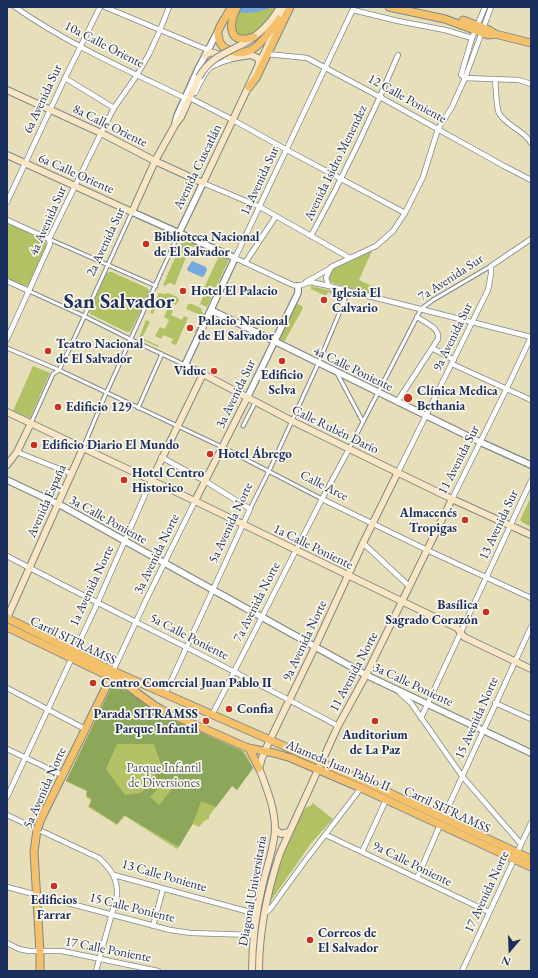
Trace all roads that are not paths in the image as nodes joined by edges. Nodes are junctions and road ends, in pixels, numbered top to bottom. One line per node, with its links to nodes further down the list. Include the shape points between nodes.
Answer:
1 (15, 7): 21 (street, 10a Calle Oriente)
2 (100, 7): 21 (street, 6a Avenida Sur)
3 (104, 7): 16 (street)
4 (169, 7): 16 (street, 4a Avenida Sur)
5 (280, 7): 14 (main road)
6 (286, 7): 14 (main road)
7 (290, 7): 23 (main road)
8 (389, 7): 15 (main road)
9 (410, 7): 15 (main road, via 440,14)
10 (485, 7): 15 (street)
11 (491, 7): 15 (street)
12 (353, 8): 19 (street); 27 (street, 1a Avenida Sur)
13 (233, 9): 17 (main road); 18 (main road, via 231,30 234,34 241,39)
14 (278, 17): 17 (main road, via 260,43 246,52 234,52 224,48 219,40); 18 (main road, 2a Avenida Sur); 26 (main road, Avenida Cuscatlán)
15 (480, 29): 19 (street); 20 (main road, via 488,35 495,34); 30 (street)
16 (160, 30): 22 (street); 28 (street, 4a Avenida Sur)
17 (219, 30): 22 (street, 2a Avenida Sur)
18 (254, 37): 36 (main road, 2a Avenida Sur, bridge, via 209,63)
19 (472, 38): 30 (street, via 461,75)
20 (531, 44)
21 (80, 47): 28 (street, 10a Calle Oriente); 29 (street, 6a Avenida Sur)
22 (206, 53): 25 (main road); 36 (street, 2a Avenida Sur)
23 (267, 54): 27 (street, 12 Calle Poniente, via 307,58); 33 (main road)
24 (398, 55): 35 (street, Avenida Isidro Menendez)
25 (236, 58): 26 (main road, via 252,55 258,58); 36 (street, 2a Avenida Sur, via 208,68)
26 (259, 63): 33 (main road, Avenida Cuscatlán)
27 (326, 67): 35 (street, 12 Calle Poniente); 43 (street, 1a Avenida Sur)
28 (137, 75): 36 (street, 10a Calle Oriente); 37 (street, 4a Avenida Sur)
29 (65, 78): 37 (street); 38 (street, 6a Avenida Sur)
30 (465, 78): 31 (street); 40 (street, via 452,107)
31 (495, 79): 32 (street, via 519,80); 42 (street, via 499,113)
32 (531, 84)
33 (249, 87): 39 (main road, Avenida Cuscatlán)
34 (7, 90): 38 (main road, 8a Calle Oriente)
35 (380, 97): 40 (street, 12 Calle Poniente); 47 (street, Avenida Isidro Menendez)
36 (189, 98): 39 (street, 10a Calle Oriente); 45 (main road, 2a Avenida Sur)
37 (114, 108): 41 (street, 4a Avenida Sur)
38 (50, 109): 41 (main road, 8a Calle Oriente); 46 (street, 6a Avenida Sur)
39 (234, 120): 43 (street, 10a Calle Oriente); 49 (main road, Avenida Cuscatlán)
40 (438, 129): 48 (street, 12 Calle Poniente); 54 (street, via 423,177)
41 (101, 133): 45 (main road, 8a Calle Oriente); 50 (street, 4a Avenida Sur)
42 (531, 143)
43 (286, 150): 47 (street, 10a Calle Oriente); 52 (street, 1a Avenida Sur)
44 (7, 155): 46 (main road, 6a Calle Oriente)
45 (155, 161): 49 (main road, 8a Calle Oriente); 53 (main road, 2a Avenida Sur)
46 (25, 163): 50 (main road, 6a Calle Oriente); 51 (street, 6a Avenida Sur)
47 (342, 178): 54 (street, 10a Calle Oriente); 58 (street, Avenida Isidro Menendez)
48 (531, 180)
49 (203, 183): 52 (street); 57 (street, Avenida Cuscatlán)
50 (75, 186): 53 (main road, 6a Calle Oriente); 59 (street, 4a Avenida Sur)
51 (7, 202)
52 (260, 207): 55 (street); 61 (street, 1a Avenida Sur)
53 (132, 212): 57 (street, 6a Calle Oriente); 64 (street, 2a Avenida Sur)
54 (405, 213): 62 (street, via 393,231 376,246)
55 (276, 216): 58 (street); 63 (street)
56 (7, 220): 59 (street)
57 (180, 233): 61 (street, 6a Calle Oriente); 69 (street, Avenida Cuscatlán)
58 (311, 236): 62 (street)
59 (50, 239): 64 (street); 73 (street, 4a Avenida Sur)
60 (531, 239): 65 (street, 7a Avenida Sur)
61 (235, 258): 63 (street); 75 (street, 1a Avenida Sur)
62 (350, 258): 66 (street)
63 (245, 263): 70 (street)
64 (108, 265): 69 (street); 76 (street, 2a Avenida Sur)
65 (491, 266): 74 (street, 7a Avenida Sur); 78 (street, 9a Avenida Sur, via 488,290)
66 (331, 267): 68 (street); 71 (street, via 326,278)
67 (7, 281): 73 (street)
68 (306, 282): 70 (street); 71 (street)
69 (156, 286): 81 (street, Avenida Cuscatlán)
70 (298, 286): 82 (street, 3a Avenida Sur, via 298,293)
71 (329, 286): 72 (street)
72 (349, 290): 74 (street); 87 (street, 5a Avenida Norte)
73 (29, 291): 76 (street, Calle Rubén Darío); 80 (street, 4a Avenida Sur)
74 (421, 309): 77 (street, 7a Avenida Sur); 78 (street)
75 (211, 310): 82 (street, 4a Calle Poniente); 88 (street, 1a Avenida Sur)
76 (84, 316): 81 (street, Calle Rubén Darío); 89 (street, 2a Avenida Sur)
77 (418, 317): 84 (street, via 437,330 438,339); 94 (street, 7a Avenida Sur)
78 (472, 322): 79 (street); 86 (street, 9a Avenida Sur)
79 (531, 337): 92 (street, 11 Avenida Sur)
80 (7, 339)
81 (132, 340): 85 (street, Calle Rubén Darío); 93 (street, Avenida Cuscatlán)
82 (274, 341): 87 (street, 4a Calle Poniente); 95 (street, 3a Avenida Sur)
83 (7, 348): 89 (street, Calle Arce)
84 (432, 348): 86 (street); 97 (street)
85 (162, 354): 88 (street, Calle Rubén Darío); 99 (street)
86 (453, 362): 92 (street); 101 (street, 9a Avenida Sur)
87 (318, 364): 90 (street, 4a Calle Poniente); 102 (street, 5a Avenida Norte)
88 (185, 365): 91 (street, Calle Rubén Darío)
89 (58, 370): 93 (street, Calle Arce); 104 (street, 2a Avenida Sur, via 53,374)
90 (336, 373): 94 (street, 4a Calle Poniente); 103 (street)
91 (203, 374): 95 (main road, Calle Rubén Darío); 105 (main road)
92 (507, 388): 96 (street); 107 (street, 11 Avenida Sur)
93 (107, 393): 99 (street, Calle Arce); 109 (street, Avenida España)
94 (378, 393): 97 (street, 4a Calle Poniente); 103 (street, 7a Avenida Sur)
95 (248, 398): 98 (main road, Calle Rubén Darío); 108 (main road, 3a Avenida Sur)
96 (531, 400)
97 (397, 402): 101 (street, 4a Calle Poniente)
98 (255, 403): 102 (main road, Calle Rubén Darío); 106 (street)
99 (138, 408): 105 (street, Calle Arce)
100 (7, 412): 104 (main road, 1a Calle Poniente)
101 (426, 416): 107 (street, 4a Calle Poniente); 116 (street, 9a Avenida Sur)
102 (292, 421): 110 (main road, Calle Rubén Darío); 115 (street, 5a Avenida Norte)
103 (363, 422): 110 (street, 7a Avenida Sur)
104 (31, 423): 109 (main road, 1a Calle Poniente); 111 (main road)
105 (177, 426): 108 (street, Calle Arce); 112 (main road, 1a Avenida Norte)
106 (244, 426)
107 (480, 442): 114 (street, 4a Calle Poniente); 123 (street, 11 Avenida Sur)
108 (222, 447): 115 (street, Calle Arce); 120 (main road, 3a Avenida Norte)
109 (84, 448): 117 (main road, Avenida España); 119 (main road, 1a Calle Poniente)
110 (349, 449): 116 (main road, Calle Rubén Darío); 122 (street, 7a Avenida Sur)
111 (17, 452): 113 (main road); 117 (street)
112 (161, 457): 119 (main road, 1a Avenida Norte); 120 (street)
113 (7, 465)
114 (531, 465)
115 (269, 471): 122 (street, Calle Arce); 126 (street, 5a Avenida Norte)
116 (398, 472): 123 (main road, Calle Rubén Darío); 127 (main road, 9a Avenida Sur)
117 (72, 474): 125 (main road, Avenida España)
118 (7, 480): 125 (street, 3a Calle Poniente)
119 (151, 481): 124 (main road, 1a Calle Poniente); 131 (street, 1a Avenida Norte)
120 (205, 481): 124 (main road, 3a Avenida Norte); 126 (street)
121 (531, 481): 129 (street, 13 Avenida Sur)
122 (322, 499): 127 (street, Calle Arce); 134 (street, 7a Avenida Norte)
123 (452, 499): 129 (main road, Calle Rubén Darío); 133 (main road, 11 Avenida Sur)
124 (195, 501): 128 (main road, 1a Calle Poniente); 136 (street, 3a Avenida Norte)
125 (58, 504): 131 (street, 3a Calle Poniente); 137 (main road, Avenida España)
126 (250, 509): 128 (street, 5a Avenida Norte)
127 (373, 524): 132 (main road, 9a Avenida Norte); 133 (street, Calle Arce)
128 (243, 525): 134 (main road, 1a Calle Poniente); 141 (street, 5a Avenida Norte)
129 (510, 526): 130 (main road, Calle Rubén Darío); 139 (street, 13 Avenida Sur)
130 (531, 535)
131 (124, 541): 136 (street, 3a Calle Poniente); 144 (street, 1a Avenida Norte)
132 (363, 544): 138 (main road, 9a Avenida Norte); 140 (street)
133 (427, 550): 139 (street, Calle Arce); 140 (main road, 11 Avenida Norte)
134 (296, 551): 138 (main road, 1a Calle Poniente); 146 (street, 7a Avenida Norte)
135 (7, 556): 137 (street, 5a Calle Poniente)
136 (164, 563): 141 (street, 3a Calle Poniente); 147 (street, 3a Avenida Norte)
137 (29, 568): 144 (street, 5a Calle Poniente); 145 (main road, Avenida España)
138 (348, 576): 143 (main road, 1a Calle Poniente); 152 (main road, 9a Avenida Norte)
139 (486, 577): 142 (street, Calle Arce); 151 (street, 13 Avenida Sur)
140 (409, 586): 143 (main road, 11 Avenida Norte)
141 (213, 591): 146 (street, 3a Calle Poniente); 153 (street, 5a Avenida Norte)
142 (531, 598)
143 (402, 602): 151 (main road, 1a Calle Poniente, via 457,628); 159 (main road, 11 Avenida Norte)
144 (96, 604): 147 (street, 5a Calle Poniente); 154 (street, 1a Avenida Norte)
145 (7, 618): 154 (main road, Alameda Juan Pablo II)
146 (262, 618): 152 (street, 3a Calle Poniente); 157 (street, 7a Avenida Norte)
147 (136, 622): 153 (street, 5a Calle Poniente); 158 (street, 3a Avenida Norte)
148 (7, 623): 154 (main road, Carril SITRAMSS)
149 (7, 627): 154 (main road, Alameda Juan Pablo II)
150 (531, 627): 155 (street, 15 Avenida Norte)
151 (460, 633): 155 (main road, 1a Calle Poniente); 165 (street, 13 Avenida Sur)
152 (315, 647): 159 (street, 3a Calle Poniente); 163 (main road, 9a Avenida Norte)
153 (186, 648): 157 (street, 5a Calle Poniente); 162 (street, 5a Avenida Norte)
154 (72, 655): 158 (main road, Alameda Juan Pablo II); 166 (street, 1a Avenida Norte)
155 (515, 661): 156 (main road, 1a Calle Poniente); 164 (street, 15 Avenida Norte)
156 (531, 669)
157 (233, 671): 163 (street, 5a Calle Poniente); 167 (street, 7a Avenida Norte)
158 (112, 674): 162 (main road, Alameda Juan Pablo II); 171 (main road, 5a Avenida Norte); 173 (main road, Carril SITRAMSS); 174 (main road, Alameda Juan Pablo II, via 159,708)
159 (366, 675): 161 (street, 3a Calle Poniente); 170 (main road, 11 Avenida Norte)
160 (7, 688): 166 (street)
161 (398, 690): 165 (street, 3a Calle Poniente); 168 (street, via 411,702)
162 (165, 694): 167 (main road, Alameda Juan Pablo II)
163 (289, 700): 170 (street, 5a Calle Poniente); 173 (main road, 9a Avenida Norte)
164 (495, 703): 169 (street); 172 (street, 15 Avenida Norte)
165 (427, 704): 168 (street, 13 Avenida Sur); 172 (street, 3a Calle Poniente)
166 (48, 710): 171 (street); 177 (street, 1a Avenida Norte)
167 (212, 715): 173 (main road, Alameda Juan Pablo II)
168 (421, 718): 181 (street)
169 (531, 718)
170 (338, 726): 178 (main road, 11 Avenida Norte)
171 (84, 729): 180 (main road, 5a Avenida Norte)
172 (483, 731): 176 (street, 3a Calle Poniente); 181 (street, 15 Avenida Norte)
173 (267, 746): 174 (main road, Alameda Juan Pablo II); 178 (main road, Alameda Juan Pablo II); 178 (main road, Carril SITRAMSS, via 286,751); 178 (main road, Alameda Juan Pablo II, via 283,755); 179 (main road, 9a Avenida Norte)
174 (249, 748): 179 (main road)
175 (7, 749): 177 (street)
176 (531, 753)
177 (26, 758): 180 (street); 183 (street, 1a Avenida Norte)
178 (320, 766): 182 (main road, Alameda Juan Pablo II); 186 (main road, Alameda Juan Pablo II); 190 (main road, Diagonal Universitaria); 196 (main road, Carril SITRAMSS)
179 (260, 768): 189 (main road, Diagonal Universitaria, via 273,811)
180 (62, 775): 204 (main road, 5a Avenida Norte, bridge, via 36,834 34,852)
181 (462, 776): 186 (street, 15 Avenida Norte); 192 (street)
182 (361, 788): 184 (main road, Alameda Juan Pablo II); 191 (street)
183 (7, 798)
184 (386, 800): 188 (main road, Alameda Juan Pablo II); 194 (street)
185 (7, 815): 200 (street, 13 Calle Poniente, via 99,858)
186 (443, 818): 196 (main road, Alameda Juan Pablo II)
187 (531, 823): 192 (street, 17 Avenida Norte)
188 (440, 825): 196 (main road, Alameda Juan Pablo II); 201 (street)
189 (275, 829): 190 (main road, via 281,834); 193 (main road, Diagonal Universitaria)
190 (289, 832): 195 (main road, Diagonal Universitaria)
191 (326, 835): 194 (street, 9a Calle Poniente); 207 (street)
192 (521, 844): 196 (street, 17 Avenida Norte)
193 (272, 851): 195 (main road, via 277,847); 206 (main road, Diagonal Universitaria)
194 (362, 852): 201 (street, 9a Calle Poniente)
195 (280, 853): 207 (main road, Diagonal Universitaria)
196 (516, 856): 197 (main road, Alameda Juan Pablo II); 198 (main road, Carril SITRAMSS); 199 (main road, Alameda Juan Pablo II); 205 (street, 17 Avenida Norte)
197 (531, 859)
198 (531, 863)
199 (531, 867)
200 (114, 875): 203 (street, 13 Calle Poniente); 208 (street, via 117,888)
201 (417, 878): 205 (street, 9a Calle Poniente)
202 (7, 887): 204 (street, 15 Calle Poniente)
203 (163, 889): 206 (street, 13 Calle Poniente); 209 (street)
204 (37, 894): 208 (street, 15 Calle Poniente); 212 (main road, 5a Avenida Norte)
205 (489, 912): 219 (street, 17 Avenida Norte)
206 (257, 914): 210 (main road, Diagonal Universitaria)
207 (264, 914): 218 (main road, Diagonal Universitaria)
208 (112, 915): 209 (street, 15 Calle Poniente); 213 (street)
209 (152, 926): 210 (street, 15 Calle Poniente, via 191,933)
210 (254, 935): 217 (main road, Diagonal Universitaria)
211 (7, 943): 212 (street, 17 Calle Poniente, via 19,949)
212 (40, 952): 213 (street, 17 Calle Poniente, via 62,951); 214 (main road, 5a Avenida Norte)
213 (100, 960): 215 (street); 216 (street, 17 Calle Poniente)
214 (40, 971)
215 (96, 971)
216 (158, 971)
217 (252, 971)
218 (259, 971)
219 (462, 971)

